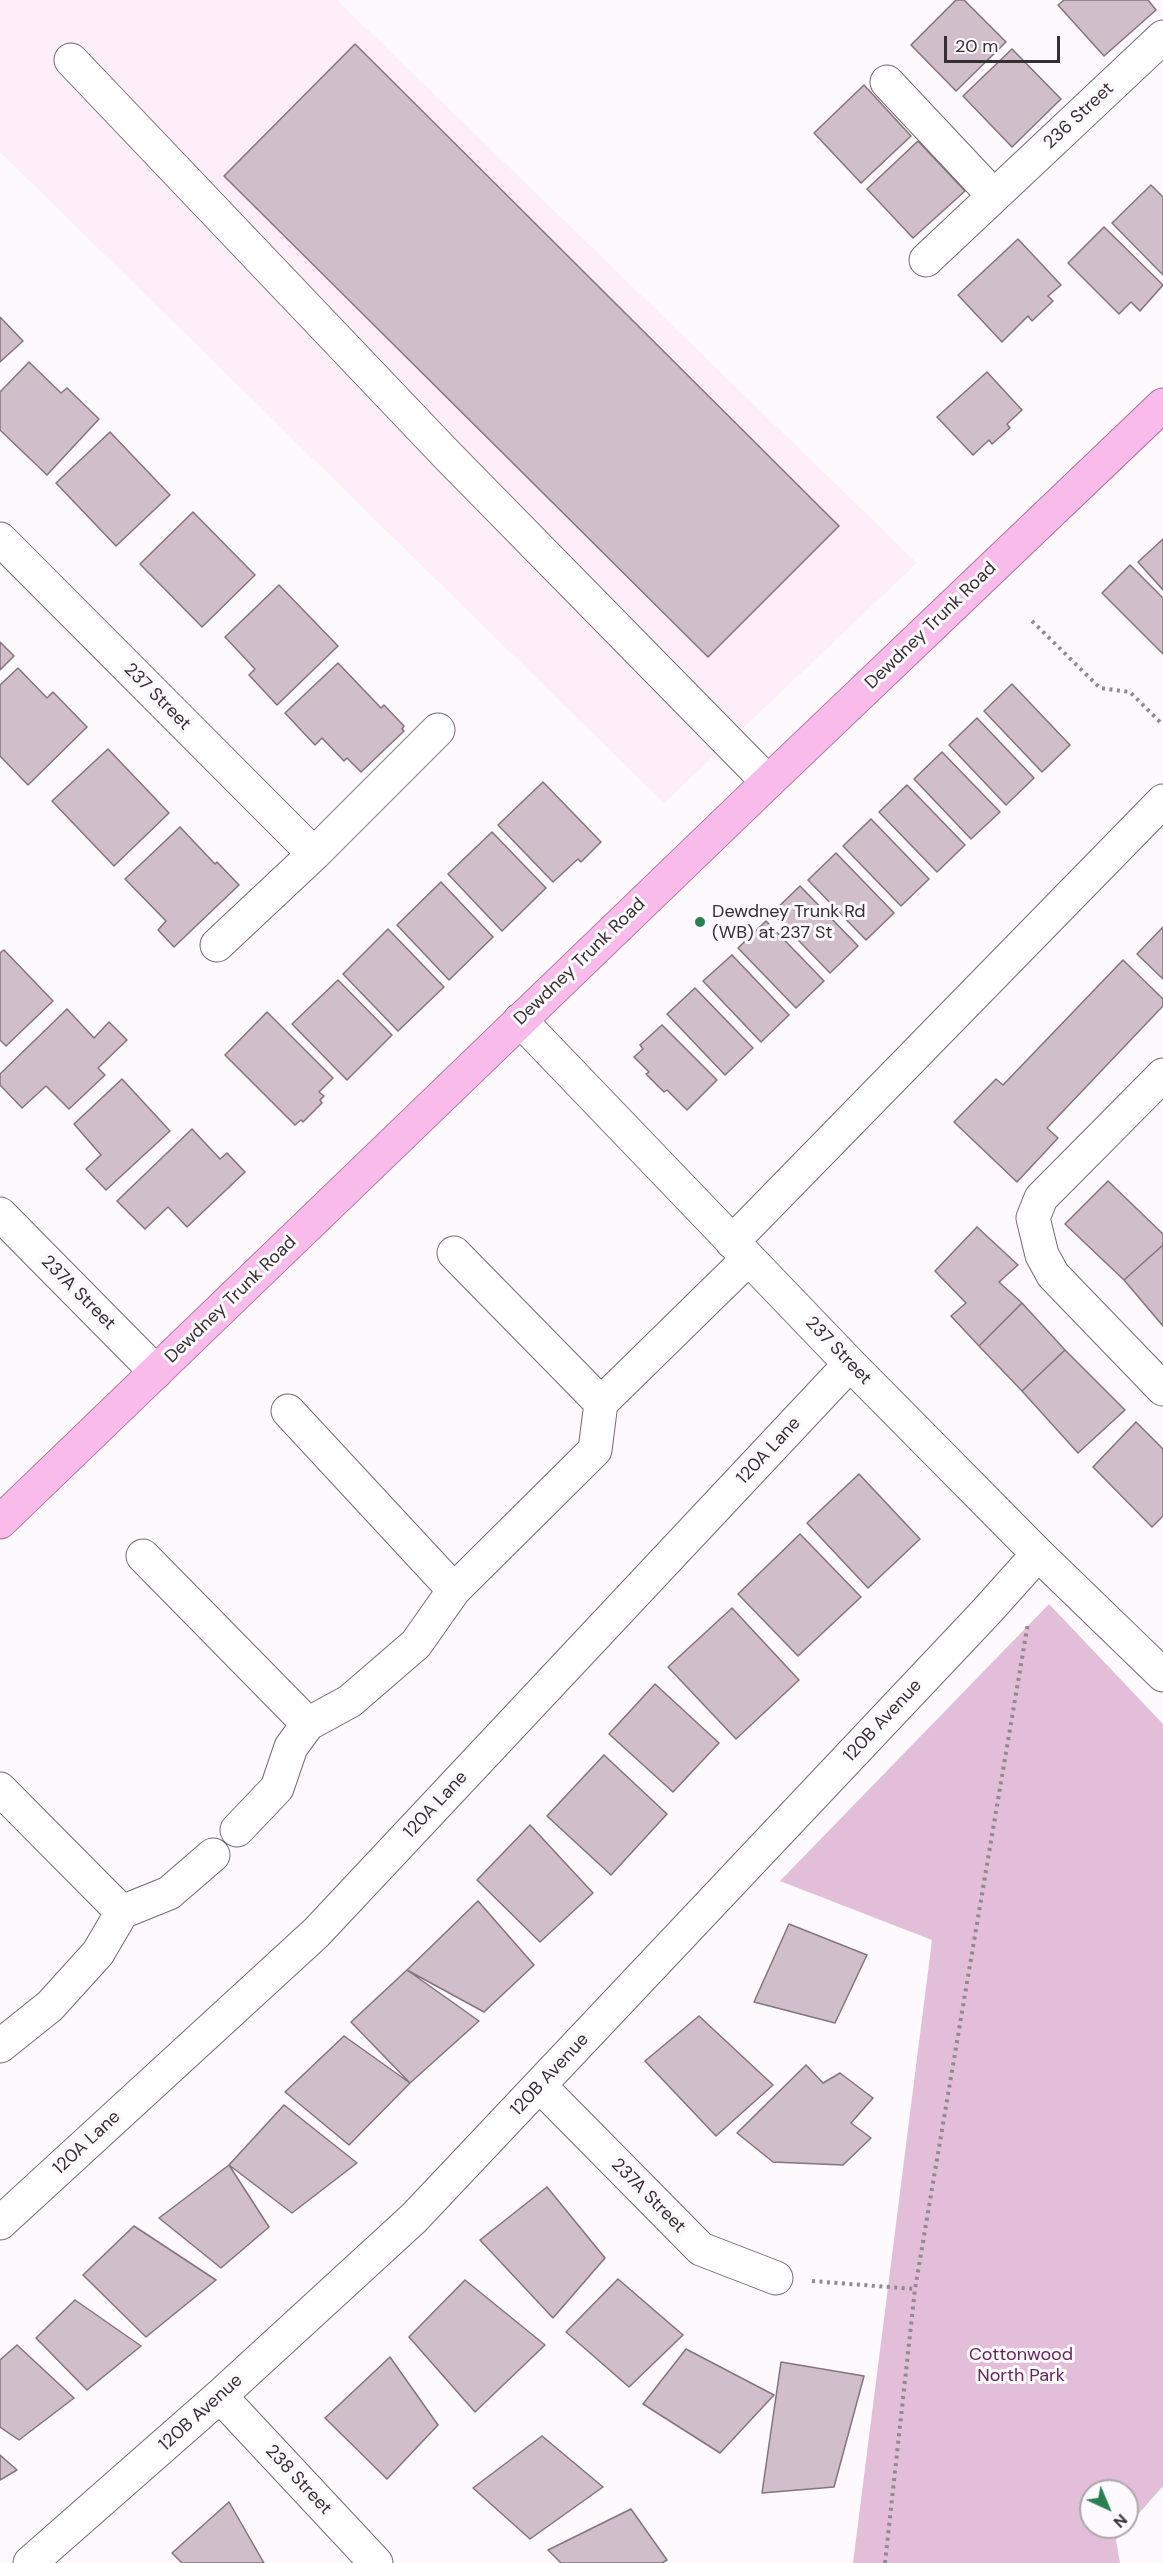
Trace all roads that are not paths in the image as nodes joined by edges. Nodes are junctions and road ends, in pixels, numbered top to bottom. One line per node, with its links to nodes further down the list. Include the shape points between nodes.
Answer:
1 (1163, 37): 4 (street, 236 Street)
2 (71, 60): 9 (street, via 447,455)
3 (887, 82): 4 (street)
4 (994, 196): 5 (street, 236 Street)
5 (926, 260)
6 (1163, 405): 9 (main road, Dewdney Trunk Road)
7 (0, 539): 11 (street, 237 Street)
8 (438, 730): 11 (street)
9 (768, 782): 13 (main road, Dewdney Trunk Road)
10 (1163, 801): 16 (street)
11 (314, 854): 12 (street)
12 (217, 945)
13 (520, 1020): 16 (street, 237 Street); 19 (main road, Dewdney Trunk Road)
14 (1163, 1075): 20 (street, via 1041,1198 1033,1218 1042,1255 1053,1275)
15 (0, 1214): 19 (street, 237A Street)
16 (740, 1251): 18 (street, 237 Street); 21 (street)
17 (454, 1253): 21 (street)
18 (850, 1364): 24 (street, 237 Street); 35 (street, 120A Lane, via 316,1933)
19 (156, 1372): 23 (main road, Dewdney Trunk Road)
20 (1163, 1389)
21 (601, 1403): 26 (street, via 595,1450)
22 (288, 1411): 26 (street)
23 (0, 1522)
24 (1038, 1554): 27 (street, 237 Street); 34 (street, 120B Avenue)
25 (143, 1556): 28 (street)
26 (454, 1590): 28 (street, via 416,1644 350,1701)
27 (1163, 1675)
28 (308, 1724): 30 (street, via 291,1747 277,1788)
29 (0, 1790): 32 (street)
30 (237, 1830)
31 (213, 1855): 32 (street, via 169,1893)
32 (122, 1912): 33 (street, via 98,1953 58,1997)
33 (0, 2046)
34 (540, 2086): 36 (street, 237A Street, via 701,2249); 37 (street, 120B Avenue, via 414,2218)
35 (0, 2223)
36 (776, 2278)
37 (220, 2396): 38 (street, 120B Avenue); 39 (street, 238 Street)
38 (30, 2563)
39 (376, 2563)

